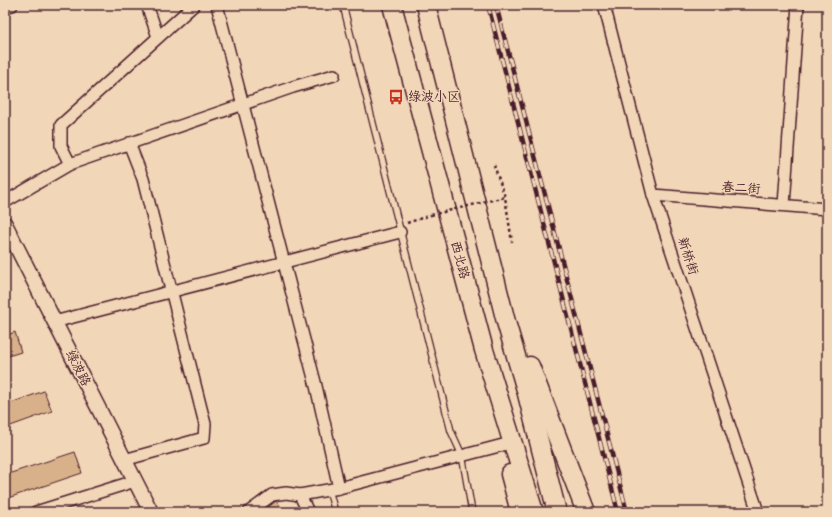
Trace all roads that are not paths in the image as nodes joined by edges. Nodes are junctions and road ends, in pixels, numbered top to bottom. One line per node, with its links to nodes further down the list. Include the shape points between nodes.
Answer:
1 (12, 5): 10 (street)
2 (147, 5): 11 (street)
3 (194, 5): 11 (street)
4 (217, 5): 13 (street)
5 (343, 5): 21 (lane)
6 (392, 5): 26 (highway, 西北路)
7 (426, 5): 25 (highway)
8 (604, 5): 16 (street, 新桥街)
9 (798, 5): 18 (street)
10 (5, 7)
11 (158, 37): 15 (street, via 61,125 61,146)
12 (334, 75): 13 (street)
13 (243, 104): 14 (street); 22 (street)
14 (129, 143): 15 (street); 23 (street, via 143,179)
15 (70, 164): 17 (street)
16 (654, 195): 18 (street, 春二街); 43 (street, 新桥街)
17 (5, 202)
18 (784, 205): 19 (street, 春二街)
19 (827, 209)
20 (5, 224): 24 (street, 绿波路)
21 (404, 228): 22 (street); 28 (lane, via 451,431)
22 (284, 262): 23 (street); 31 (street, via 316,386)
23 (171, 291): 24 (street); 29 (street, via 205,424 204,438)
24 (54, 322): 29 (street, 绿波路)
25 (506, 322): 41 (highway); 42 (highway, via 530,366)
26 (481, 341): 27 (highway); 40 (highway, 西北路)
27 (503, 445): 28 (street); 39 (highway)
28 (462, 455): 31 (street); 38 (lane)
29 (124, 460): 30 (street, 绿波路)
30 (135, 482): 33 (street); 34 (street, 绿波路)
31 (334, 489): 32 (street); 37 (lane)
32 (300, 495): 35 (street, via 272,495); 36 (street)
33 (36, 512)
34 (151, 512)
35 (249, 512)
36 (308, 512)
37 (335, 512)
38 (472, 512)
39 (520, 512)
40 (534, 512)
41 (557, 512)
42 (586, 512)
43 (758, 512)

